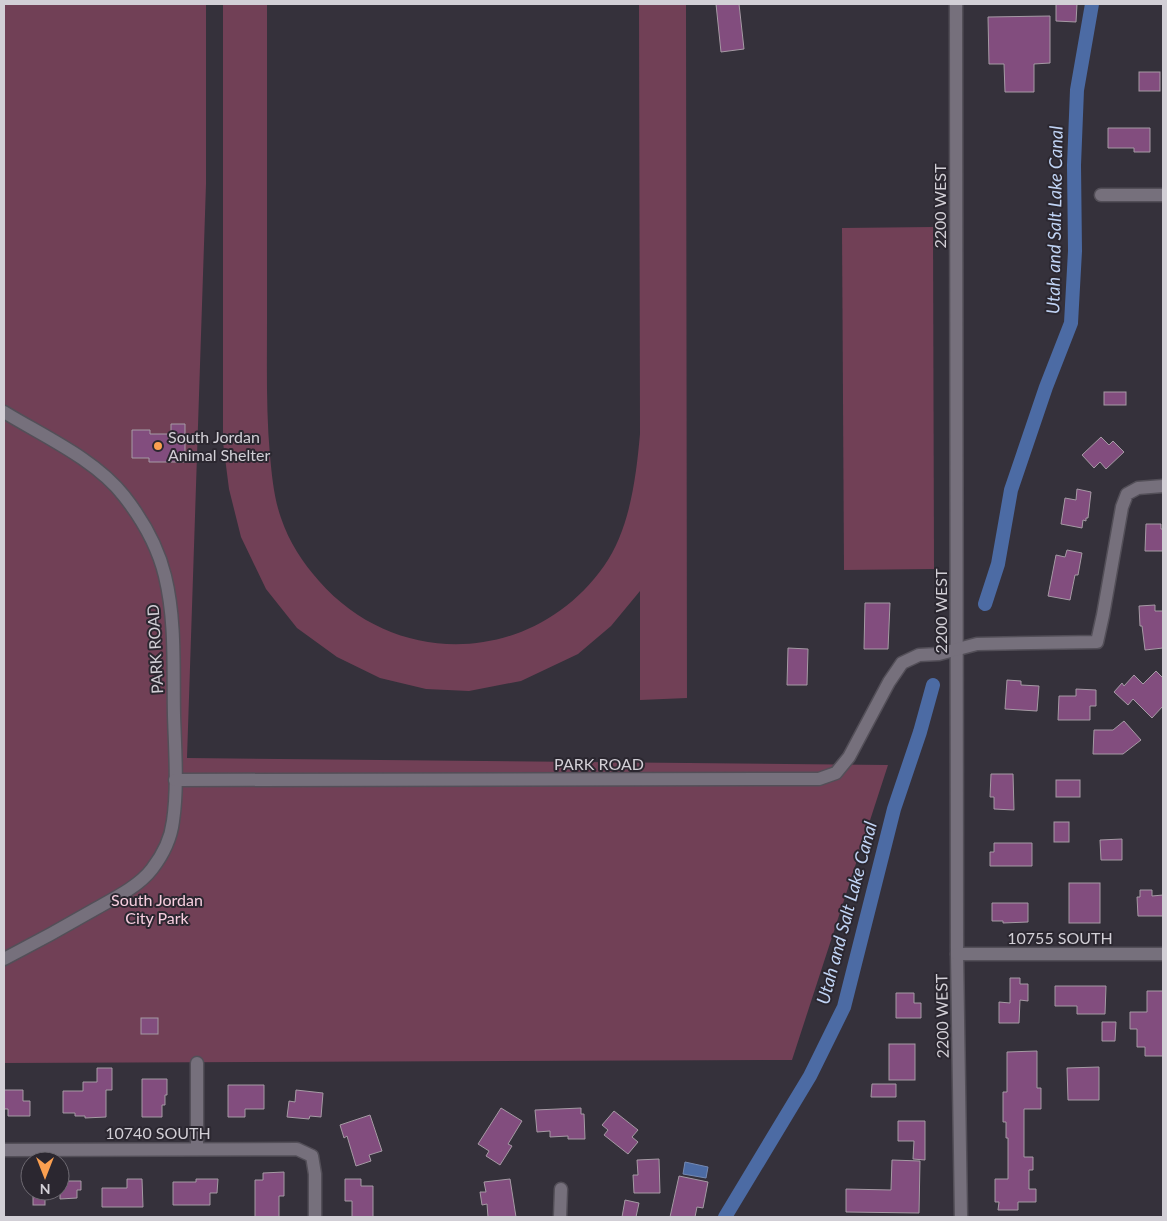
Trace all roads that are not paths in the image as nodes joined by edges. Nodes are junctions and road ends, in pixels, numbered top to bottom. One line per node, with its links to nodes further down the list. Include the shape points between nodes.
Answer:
1 (956, 4): 6 (street, 2200 WEST)
2 (1163, 194): 3 (street)
3 (1101, 195)
4 (4, 412): 7 (street, PARK ROAD, via 103,473 148,531 165,575 172,618)
5 (1163, 486): 6 (street, PARK ROAD, via 1138,488 1127,494 1096,642 977,644)
6 (957, 649): 7 (street, PARK ROAD, via 919,655 902,663 849,757 836,773 819,779); 8 (street, 2200 WEST)
7 (175, 780): 10 (street, PARK ROAD, via 169,839 151,870 112,899)
8 (958, 954): 9 (street, 10755 SOUTH); 17 (street, 2200 WEST)
9 (1163, 954)
10 (4, 959)
11 (197, 1062): 12 (street)
12 (197, 1149): 13 (street, 10740 SOUTH); 15 (street, 10740 SOUTH, via 297,1149 312,1156)
13 (4, 1150)
14 (561, 1189): 16 (street)
15 (315, 1217)
16 (560, 1217)
17 (961, 1217)

